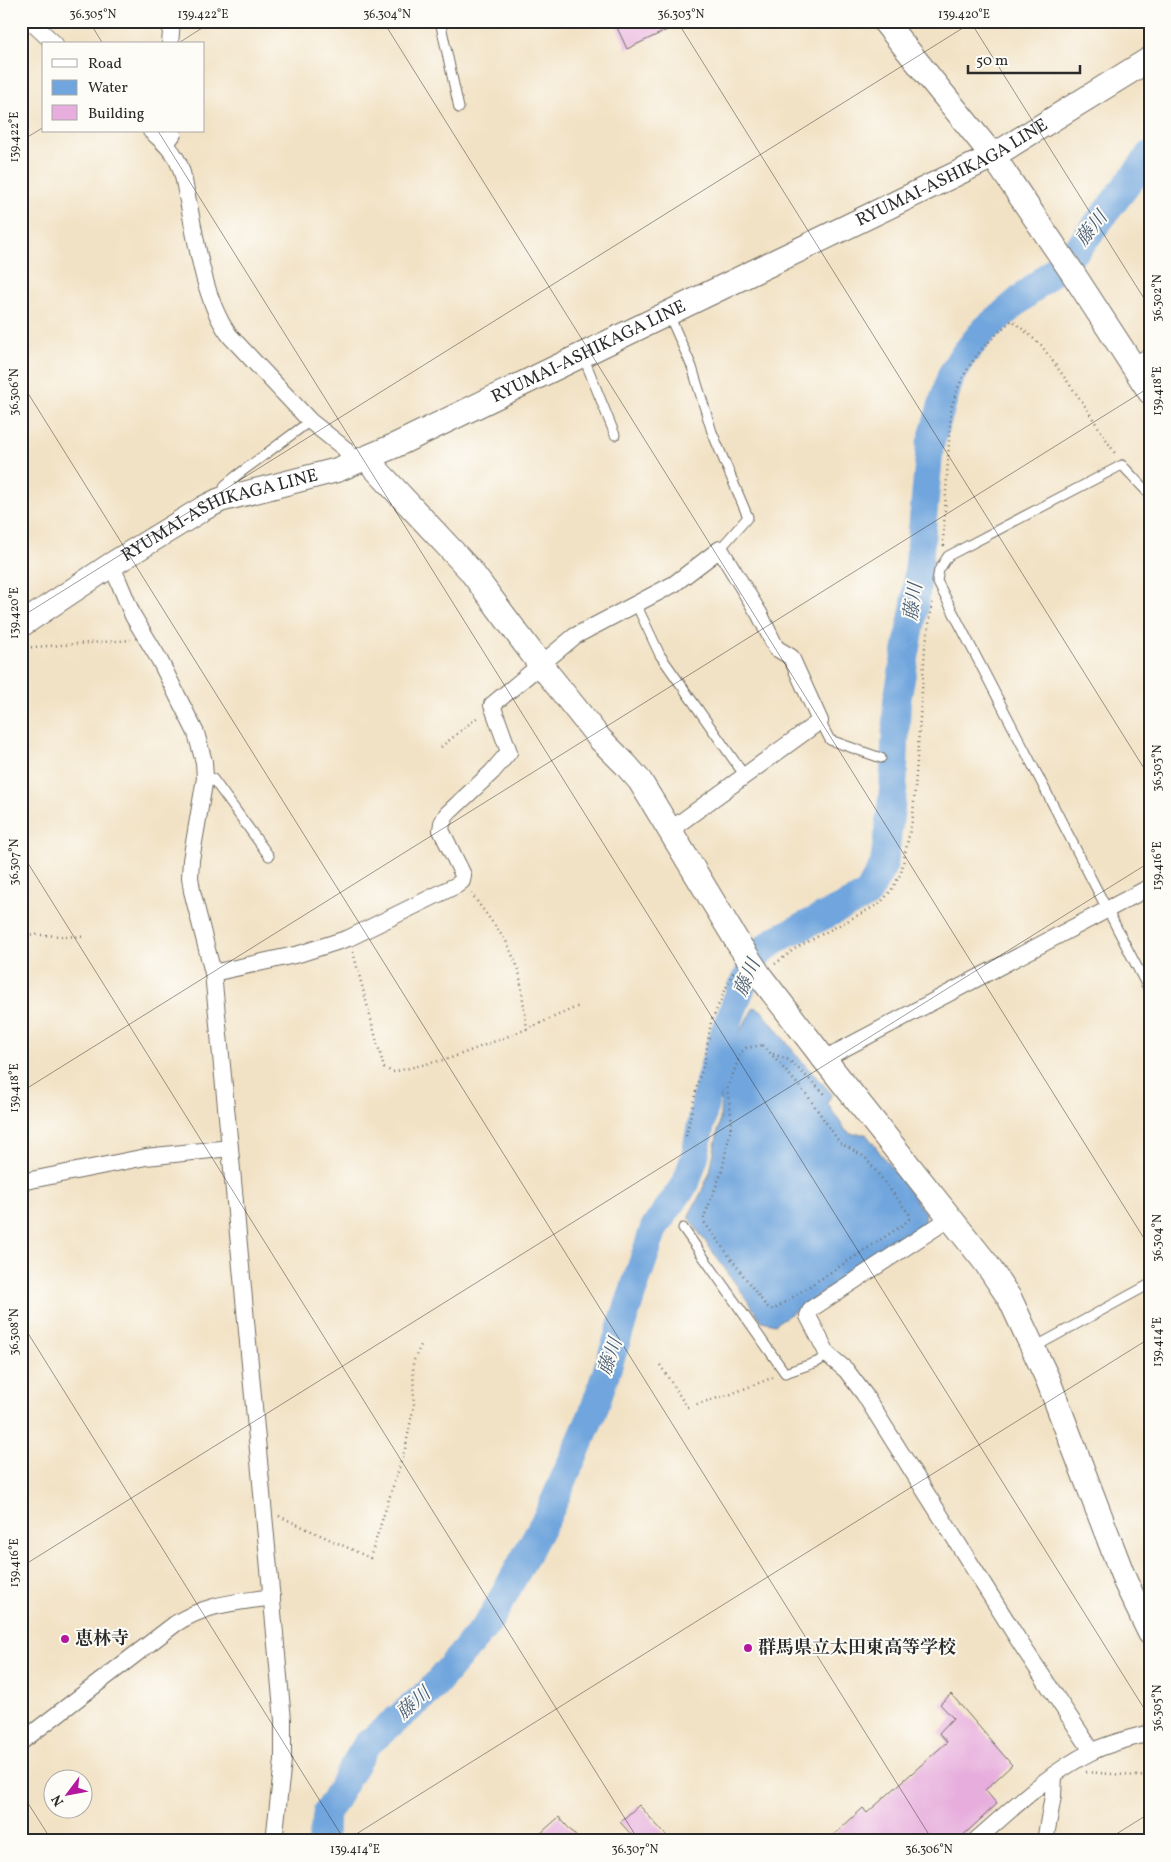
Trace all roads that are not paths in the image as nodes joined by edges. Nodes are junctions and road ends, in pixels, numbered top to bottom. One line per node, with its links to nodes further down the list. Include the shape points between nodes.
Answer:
1 (30, 21): 5 (street)
2 (172, 21): 6 (street)
3 (440, 21): 8 (lane)
4 (884, 21): 11 (main road)
5 (53, 42)
6 (170, 42)
7 (1150, 60): 11 (main road, RYUMAI-ASHIKAGA LINE)
8 (459, 108)
9 (154, 132): 10 (street)
10 (169, 138): 16 (street, via 180,165 204,270 222,326)
11 (993, 156): 12 (main road, RYUMAI-ASHIKAGA LINE); 14 (main road, via 1063,259)
12 (669, 314): 13 (main road, RYUMAI-ASHIKAGA LINE); 21 (lane, via 692,367 712,432 748,516)
13 (582, 356): 17 (lane); 18 (main road, RYUMAI-ASHIKAGA LINE)
14 (1141, 357): 15 (main road)
15 (1150, 392)
16 (310, 421): 18 (street); 20 (lane, via 225,485)
17 (614, 436)
18 (362, 460): 20 (main road, RYUMAI-ASHIKAGA LINE, via 337,470); 25 (main road, via 373,466 470,570)
19 (1150, 495): 33 (lane, via 1122,464 948,556 939,570 937,581)
20 (220, 500): 22 (main road, RYUMAI-ASHIKAGA LINE)
21 (720, 550): 23 (street, via 674,584); 26 (street, via 776,648 791,658)
22 (111, 565): 24 (main road, RYUMAI-ASHIKAGA LINE); 28 (street, via 133,616 159,659 196,733 202,749)
23 (636, 604): 25 (street, via 575,636); 29 (lane, via 660,655)
24 (21, 625)
25 (540, 664): 30 (main road, via 600,739 640,781); 34 (street, via 492,705 509,752 447,814 441,830 463,875 462,881 349,938)
26 (820, 721): 27 (lane, via 830,740); 29 (street)
27 (880, 758)
28 (205, 775): 31 (lane, via 213,779); 34 (street, via 190,877)
29 (745, 776): 30 (street)
30 (670, 830): 36 (main road, via 744,952)
31 (269, 856)
32 (1150, 886): 33 (street)
33 (1106, 909): 35 (lane); 36 (street)
34 (213, 974): 37 (street)
35 (1150, 992)
36 (824, 1060): 39 (main road)
37 (230, 1148): 38 (street, via 146,1157); 44 (street)
38 (21, 1182)
39 (949, 1217): 42 (main road, via 1010,1299); 43 (street, via 811,1309 808,1316)
40 (683, 1228): 43 (lane, via 785,1373)
41 (1150, 1284): 42 (lane)
42 (1033, 1348): 45 (main road, via 1125,1581)
43 (828, 1355): 48 (street, via 846,1370 864,1394)
44 (272, 1597): 47 (street, via 192,1613); 50 (street, via 283,1720 283,1760)
45 (1150, 1633)
46 (1150, 1733): 48 (street)
47 (21, 1742)
48 (1092, 1751): 49 (street)
49 (1057, 1772): 51 (street); 52 (street)
50 (271, 1840)
51 (975, 1841)
52 (1045, 1841)

